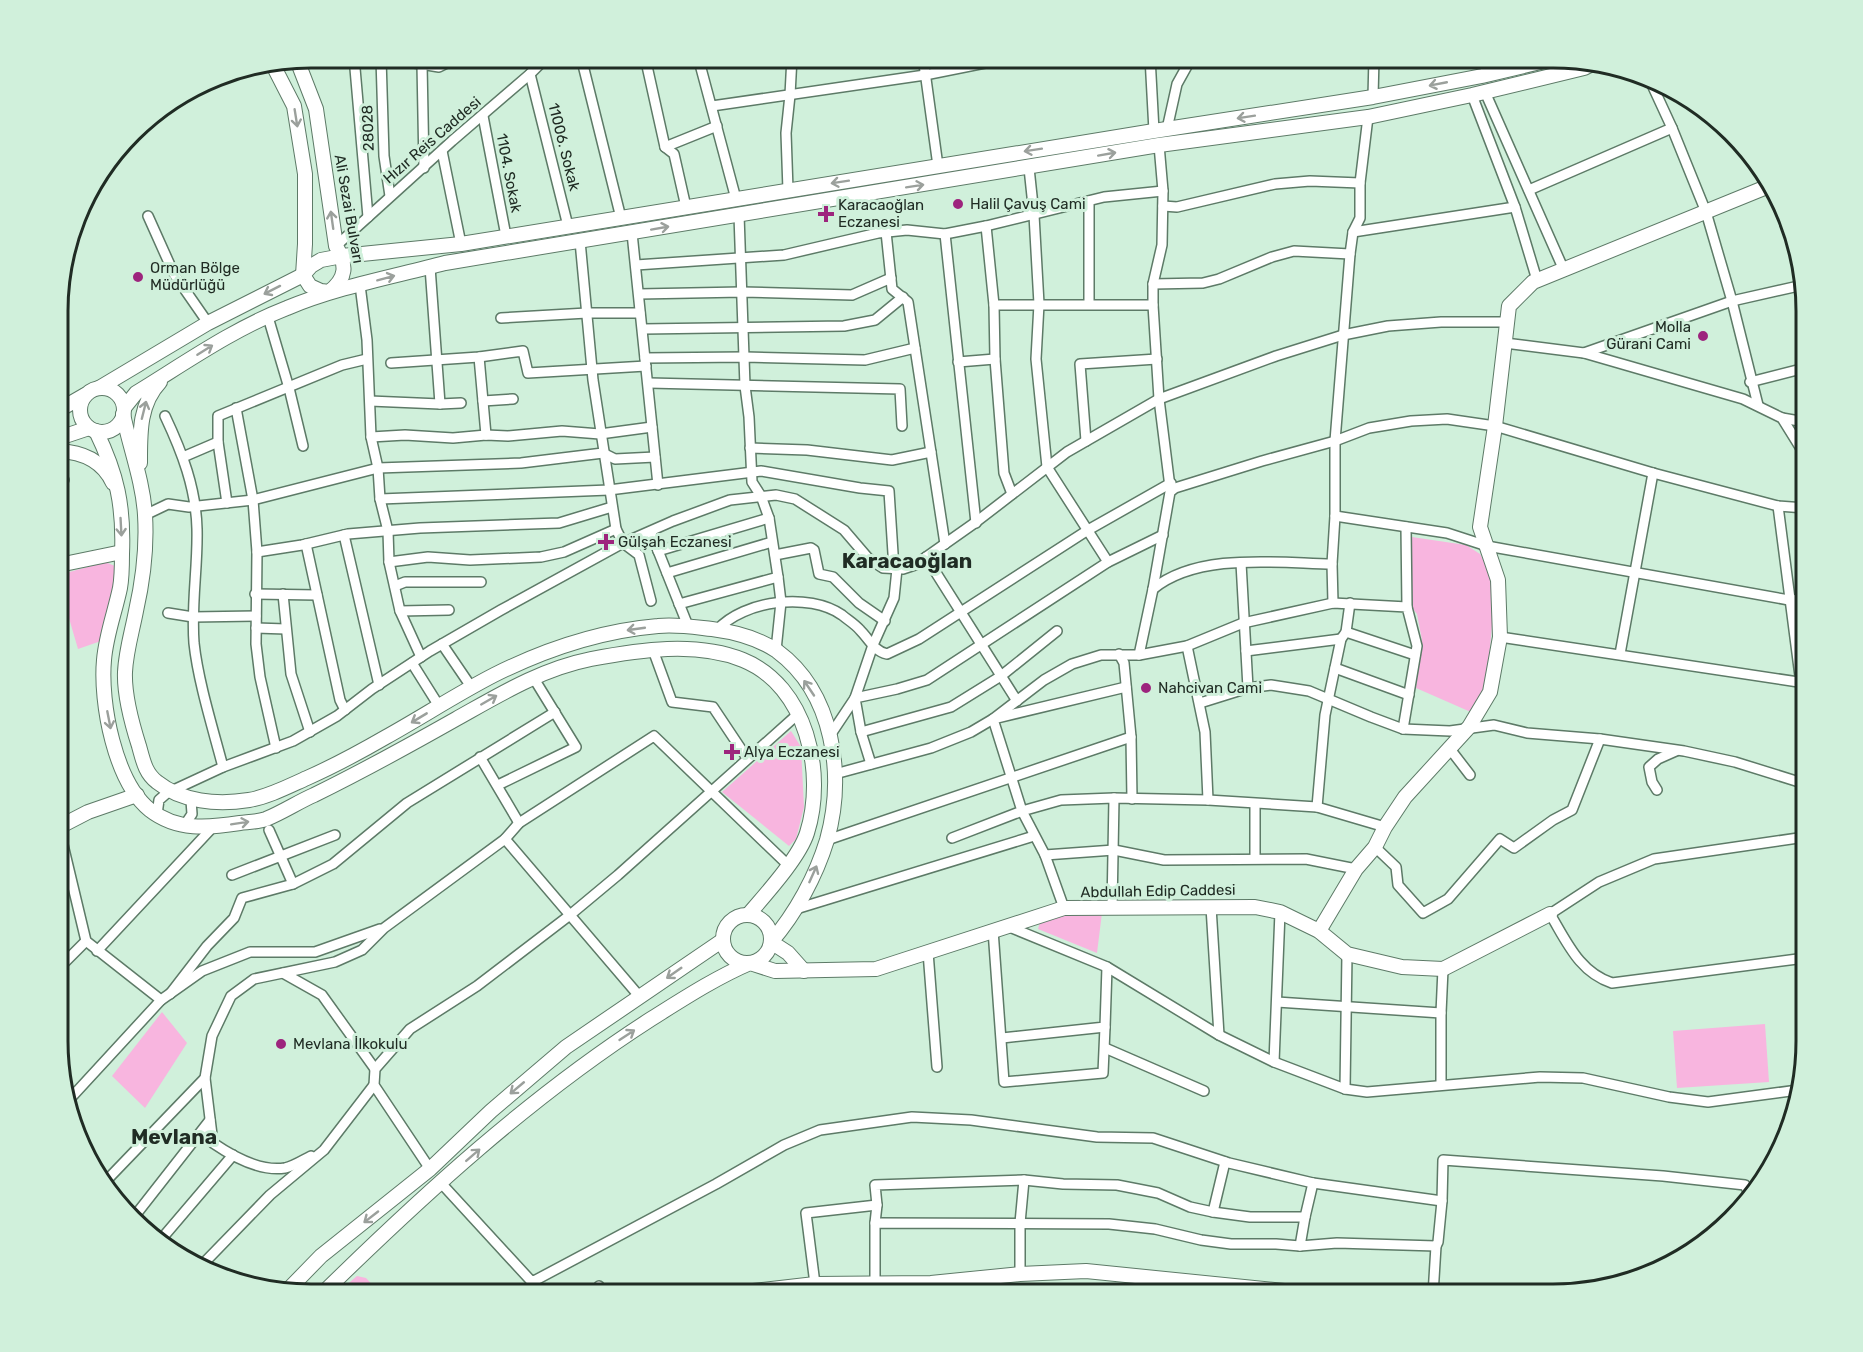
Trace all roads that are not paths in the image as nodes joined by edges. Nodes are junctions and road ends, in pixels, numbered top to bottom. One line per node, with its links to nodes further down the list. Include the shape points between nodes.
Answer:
1 (300, 68): 65 (main road, Ali Sezai Bulvarı, one-way to 1, via 316,108)
2 (355, 68): 54 (street)
3 (380, 68): 44 (street, 28028, via 384,156)
4 (422, 68): 37 (street)
5 (536, 68): 21 (street, Hızır Reis Caddesi)
6 (584, 68): 55 (street)
7 (647, 68): 34 (street)
8 (701, 68): 27 (street)
9 (791, 68): 25 (street)
10 (925, 68): 22 (street)
11 (961, 68): 22 (street)
12 (1152, 68): 32 (street)
13 (1186, 68): 32 (street)
14 (1374, 68): 26 (street)
15 (1490, 68): 20 (street)
16 (1493, 68): 20 (street)
17 (1512, 68): 20 (main road)
18 (1578, 69): 24 (main road)
19 (276, 70): 71 (main road, one-way to 71, via 294,106 305,174)
20 (1492, 73): 26 (main road, one-way to 26)
21 (530, 75): 28 (street, Hızır Reis Caddesi); 56 (street, 11006. Sokak)
22 (926, 75): 25 (street); 36 (street)
23 (1655, 91): 31 (street)
24 (1479, 93): 29 (main road); 42 (street); 49 (street)
25 (790, 95): 27 (street); 41 (street, via 786,134)
26 (1373, 97): 32 (main road, one-way to 32)
27 (712, 106): 30 (street)
28 (483, 116): 35 (street, Hızır Reis Caddesi); 62 (street, 1104. Sokak)
29 (1368, 117): 33 (main road); 39 (street)
30 (717, 126): 34 (street); 45 (street)
31 (1672, 128): 42 (street); 50 (street)
32 (1161, 130): 36 (main road, one-way to 36)
33 (1159, 145): 38 (main road, one-way to 33); 43 (street)
34 (665, 147): 48 (street, via 674,154)
35 (442, 151): 37 (street, Hızır Reis Caddesi); 64 (street)
36 (938, 166): 41 (main road, one-way to 41)
37 (424, 168): 44 (street, Hızır Reis Caddesi)
38 (1029, 168): 51 (main road, one-way to 38); 52 (street)
39 (1360, 183): 47 (street, via 1275,184 1177,207); 59 (street, via 1360,219)
40 (1763, 189): 50 (main road)
41 (788, 190): 45 (main road)
42 (1528, 190): 70 (street)
43 (1163, 191): 46 (street); 47 (street)
44 (390, 196): 54 (street, Hızır Reis Caddesi)
45 (736, 199): 48 (main road)
46 (1089, 201): 52 (street); 83 (street)
47 (1162, 206): 74 (street, via 1162,245)
48 (686, 207): 55 (main road)
49 (1515, 207): 59 (street); 73 (street)
50 (1706, 212): 70 (main road); 81 (street)
51 (739, 215): 60 (main road, one-way to 51); 67 (street)
52 (1034, 215): 57 (street); 82 (street)
53 (147, 216): 91 (street, via 174,274)
54 (368, 217): 65 (street, Hızır Reis Caddesi)
55 (621, 218): 56 (main road)
56 (568, 226): 62 (main road)
57 (986, 226): 61 (street); 84 (street)
58 (886, 232): 61 (street); 67 (street, via 784,255); 72 (street)
59 (1353, 232): 66 (street)
60 (632, 233): 63 (main road); 68 (street)
61 (945, 234): 105 (street)
62 (506, 236): 64 (main road)
63 (580, 242): 69 (main road); 86 (street)
64 (461, 244): 65 (main road)
65 (339, 251): 71 (main road, via 311,266); 77 (main road, Ali Sezai Bulvarı, via 344,269 340,283)
66 (1350, 255): 74 (street, via 1294,251 1211,281); 94 (street)
67 (740, 259): 68 (street); 78 (street)
68 (636, 265): 79 (street)
69 (430, 267): 75 (main road, one-way to 69); 101 (street)
70 (1563, 268): 73 (main road)
71 (303, 275): 77 (main road, via 310,286); 91 (main road, one-way to 91)
72 (891, 278): 78 (street, via 852,294); 80 (street, via 892,289)
73 (1537, 280): 90 (main road, via 1509,306)
74 (1154, 284): 85 (street)
75 (360, 285): 77 (main road); 100 (street)
76 (1794, 287): 81 (street)
77 (329, 292): 88 (main road)
78 (742, 292): 79 (street); 93 (street)
79 (639, 294): 87 (street)
80 (903, 297): 93 (street, via 875,320 844,326); 96 (street, via 908,302)
81 (1732, 302): 97 (street); 110 (street)
82 (1039, 304): 83 (street); 84 (street); 148 (street, via 1036,359)
83 (1089, 304): 85 (street)
84 (994, 305): 102 (street)
85 (1153, 305): 103 (street)
86 (587, 313): 87 (street); 89 (street); 107 (street)
87 (640, 313): 92 (street)
88 (268, 317): 109 (main road, one-way to 88, via 235,332); 114 (street)
89 (501, 318)
90 (1507, 322): 94 (street, via 1388,326); 95 (main road)
91 (208, 323): 113 (main road)
92 (643, 328): 93 (street); 104 (street)
93 (743, 328): 99 (street)
94 (1343, 335): 117 (street); 138 (street)
95 (1504, 343): 97 (street); 130 (main road)
96 (915, 348): 99 (street, via 865,360); 144 (street)
97 (1584, 353): 123 (street)
98 (479, 357): 101 (street); 107 (street, via 523,351 528,373); 119 (street)
99 (745, 357): 104 (street); 112 (street)
100 (367, 359): 114 (street, via 342,365); 118 (street)
101 (436, 359): 106 (street); 121 (street)
102 (995, 359): 105 (street); 156 (street, via 1004,473)
103 (1157, 359): 117 (street); 137 (street, via 1080,364)
104 (646, 362): 107 (street); 111 (street)
105 (958, 362): 169 (street)
106 (392, 363)
107 (592, 369): 133 (street)
108 (1796, 370): 110 (street)
109 (171, 372): 125 (main road, via 136,393); 154 (main road, one-way to 109, via 146,401)
110 (1750, 382): 123 (street)
111 (649, 383): 112 (street); 131 (street)
112 (745, 387): 129 (street, via 900,389); 142 (street)
113 (99, 388): 115 (main road); 125 (main road, via 118,395)
114 (290, 388): 124 (street); 141 (street)
115 (85, 395): 122 (main road); 132 (main road, via 80,409 84,423)
116 (513, 399): 119 (street)
117 (1159, 399): 137 (street); 153 (street)
118 (370, 400): 121 (street); 136 (street)
119 (483, 401): 134 (street)
120 (461, 403): 121 (street)
121 (440, 404)
122 (68, 405)
123 (1758, 405): 127 (street)
124 (236, 408): 140 (street, via 218,416); 160 (street)
125 (124, 411): 132 (main road, via 121,421 111,430); 154 (main road)
126 (165, 416): 146 (street)
127 (1782, 418): 128 (street); 139 (street)
128 (1796, 420)
129 (902, 426)
130 (1495, 426): 138 (street, via 1447,419 1411,421 1369,428); 151 (street); 181 (main road, via 1480,527)
131 (652, 427): 133 (street); 147 (street)
132 (93, 430): 135 (main road); 157 (main road, via 110,461)
133 (600, 434): 134 (street, via 562,431); 145 (street)
134 (486, 435): 136 (street)
135 (68, 436)
136 (370, 437): 149 (street)
137 (1086, 441): 148 (street)
138 (1335, 441): 153 (street); 167 (street)
139 (1796, 441)
140 (218, 442): 146 (street); 161 (street)
141 (303, 446)
142 (750, 448): 144 (street, via 892,460); 150 (street)
143 (68, 452): 157 (main road, via 95,461 109,475)
144 (931, 452): 180 (street)
145 (603, 453): 147 (street, via 615,459); 149 (street, via 521,463); 155 (street)
146 (183, 457): 163 (street)
147 (655, 457): 152 (street)
148 (1047, 467): 156 (street); 172 (street)
149 (378, 468): 159 (street); 160 (street)
150 (751, 472): 152 (street); 158 (street); 192 (street, via 889,491)
151 (1653, 472): 162 (street); 193 (street)
152 (658, 485): 155 (street)
153 (1170, 488): 172 (street); 176 (street)
154 (141, 489): 166 (main road)
155 (609, 490): 159 (street); 164 (street)
156 (1012, 494): 169 (street)
157 (118, 495): 183 (main road, one-way to 183)
158 (761, 496): 168 (street); 174 (street, via 730,500); 192 (street, via 795,499 843,530 868,558 883,568)
159 (380, 499): 173 (street)
160 (253, 500): 161 (street); 184 (street)
161 (227, 503): 163 (street)
162 (1778, 506): 165 (street); 203 (street)
163 (195, 507): 166 (street, via 168,504); 215 (street)
164 (612, 507): 171 (street); 173 (street, via 559,523)
165 (1796, 507)
166 (145, 515): 277 (main road, via 143,574 125,676 148,774)
167 (1335, 516): 170 (street); 191 (street)
168 (769, 518): 177 (street); 182 (street)
169 (976, 523): 180 (street)
170 (1406, 526): 181 (street, via 1447,533); 209 (street)
171 (616, 530): 178 (street); 187 (street, via 564,552 541,557 428,557)
172 (1088, 530): 188 (street); 212 (street)
173 (388, 531): 175 (street); 187 (street)
174 (651, 532): 178 (street); 182 (street)
175 (344, 535): 179 (street); 243 (street)
176 (1163, 535): 188 (street); 198 (street)
177 (772, 542): 185 (street); 194 (street)
178 (623, 543): 204 (street, via 639,555); 226 (street)
179 (306, 544): 184 (street); 201 (street)
180 (945, 544): 186 (street)
181 (1487, 546): 193 (street); 224 (main road, via 1498,580)
182 (658, 551): 194 (street)
183 (123, 552): 189 (main road); 279 (main road, one-way to 279, via 120,587 104,662 105,693 117,752)
184 (257, 552): 199 (street)
185 (775, 555): 195 (street); 216 (street, via 814,549 819,574 833,578)
186 (926, 557): 192 (street, via 915,565); 212 (street)
187 (389, 562): 197 (street)
188 (1107, 562): 228 (street)
189 (68, 563)
190 (1241, 563): 191 (street); 198 (street, via 1197,567); 217 (street)
191 (1332, 564): 206 (street)
192 (896, 569): 216 (street, via 894,598)
193 (1634, 572): 203 (street); 234 (street)
194 (667, 573): 208 (street)
195 (778, 578): 205 (street); 208 (street)
196 (481, 582): 197 (street, via 405,582)
197 (395, 586): 211 (street)
198 (1153, 589): 235 (street)
199 (255, 594): 200 (street); 214 (street)
200 (283, 594): 201 (street); 220 (street)
201 (317, 595): 253 (street)
202 (1796, 599): 203 (street)
203 (1789, 600): 225 (street)
204 (651, 601)
205 (781, 602): 221 (street, via 725,621); 227 (street, via 825,606 859,628); 231 (street)
206 (1333, 603): 207 (street); 217 (street)
207 (1350, 603): 209 (street); 223 (street)
208 (679, 604): 218 (street)
209 (1407, 607): 236 (street, via 1417,645)
210 (449, 610): 211 (street)
211 (400, 611): 237 (street)
212 (960, 612): 227 (street, via 919,639 886,654); 228 (street)
213 (168, 613): 215 (street)
214 (256, 616): 215 (street); 219 (street)
215 (193, 617): 270 (street, via 195,646)
216 (885, 621): 227 (street)
217 (1243, 623): 229 (street); 232 (street)
218 (688, 626): 221 (main road); 245 (main road, one-way to 245, via 598,634 549,650)
219 (256, 628): 220 (street); 264 (street, via 260,677)
220 (286, 629): 259 (street, via 291,674)
221 (717, 630): 231 (main road, via 735,632)
222 (1057, 631): 240 (street)
223 (1344, 635): 232 (street); 236 (street); 239 (street)
224 (1500, 637): 234 (street); 257 (main road, via 1490,692)
225 (1796, 642)
226 (442, 644): 237 (street); 245 (street)
227 (873, 645): 248 (street)
228 (982, 645): 240 (street); 248 (street, via 927,680)
229 (1187, 646): 235 (street); 251 (street)
230 (653, 650): 241 (main road, via 587,660); 255 (main road, via 715,652 742,659 764,670 786,693); 268 (street, via 672,702 713,707)
231 (776, 650): 261 (main road, one-way to 231, via 817,699 798,671)
232 (1246, 651): 246 (street)
233 (1119, 654): 235 (street); 244 (street, via 1124,663); 250 (street, via 1072,664)
234 (1620, 654): 242 (street)
235 (1139, 655)
236 (1415, 655): 247 (street)
237 (421, 657): 238 (street)
238 (412, 663): 243 (street); 252 (street)
239 (1335, 668): 247 (street); 249 (street)
240 (1001, 676): 250 (street); 260 (street, via 951,707)
241 (533, 677): 254 (street); 292 (main road, one-way to 241, via 264,820 360,773)
242 (1796, 683)
243 (379, 685): 253 (street)
244 (1126, 687): 256 (street); 262 (street)
245 (472, 688): 252 (main road)
246 (1248, 688): 249 (street, via 1271,685 1309,691); 251 (street)
247 (1409, 695): 258 (street)
248 (855, 698): 260 (street); 261 (street)
249 (1329, 699): 258 (street); 285 (street)
250 (1017, 701): 256 (street)
251 (1200, 703): 283 (street)
252 (439, 706): 282 (main road, one-way to 282, via 336,765 294,784 250,800)
253 (345, 710): 259 (street)
254 (555, 712): 267 (street); 275 (street, via 576,747)
255 (798, 714): 268 (street); 305 (main road, via 812,755 814,795 806,836)
256 (993, 720): 269 (street, via 931,748); 273 (street)
257 (1469, 727): 258 (street, via 1450,731); 263 (street, via 1494,725 1527,733); 265 (main road)
258 (1403, 729)
259 (310, 732): 264 (street)
260 (861, 732): 269 (street)
261 (831, 734): 271 (main road)
262 (1131, 737): 273 (street); 281 (street)
263 (1600, 739): 266 (street); 300 (street, via 1572,810 1514,848 1500,839 1448,899 1423,913 1398,885 1396,867)
264 (276, 748): 270 (street)
265 (1450, 749): 272 (street); 291 (main road, via 1405,797)
266 (1678, 750): 274 (street); 276 (street, via 1649,766)
267 (480, 757): 275 (street); 309 (street, via 407,803 333,864)
268 (747, 758): 278 (street)
269 (870, 764): 271 (street)
270 (223, 767): 277 (street)
271 (835, 774): 299 (main road)
272 (1470, 776)
273 (1011, 778): 286 (street); 299 (street)
274 (1796, 781)
275 (498, 785): 289 (street)
276 (1657, 790)
277 (172, 791): 282 (main road); 287 (street, via 159,800)
278 (711, 791): 289 (street, via 654,736); 305 (street); 316 (street)
279 (137, 795): 287 (main road); 288 (main road)
280 (1114, 798): 281 (street); 286 (street, via 1061,800); 301 (street)
281 (1132, 799): 283 (street)
282 (190, 800): 290 (street, via 192,814)
283 (1208, 800): 284 (street)
284 (1255, 804): 285 (street); 304 (street)
285 (1317, 807): 291 (street)
286 (1022, 811): 295 (street); 296 (street)
287 (157, 814): 290 (main road)
288 (68, 823)
289 (519, 823): 298 (street)
290 (183, 826): 292 (main road)
291 (1385, 826): 300 (main road)
292 (212, 828): 325 (street)
293 (269, 831): 303 (street)
294 (335, 835): 303 (street)
295 (1034, 836): 302 (street); 313 (street)
296 (952, 838)
297 (1796, 838): 315 (street, via 1654,859 1599,882)
298 (505, 839): 316 (street); 319 (street)
299 (827, 840): 313 (main road, one-way to 299)
300 (1374, 847): 307 (main road)
301 (1114, 850): 302 (street); 304 (street, via 1164,860); 312 (street)
302 (1045, 855): 311 (street)
303 (280, 856): 308 (street); 309 (street)
304 (1255, 858): 307 (street, via 1306,859)
305 (788, 865): 317 (main road)
306 (68, 866): 323 (street)
307 (1356, 869): 321 (main road)
308 (232, 875)
309 (293, 884): 335 (street, via 242,898 234,918)
310 (1211, 907): 312 (main road, Abdullah Edip Caddesi); 314 (main road, Abdullah Edip Caddesi, via 1255,907); 342 (street)
311 (1064, 908): 312 (main road, Abdullah Edip Caddesi); 318 (main road, Abdullah Edip Caddesi)
312 (1112, 908)
313 (795, 909): 324 (main road)
314 (1280, 912): 321 (main road, Abdullah Edip Caddesi); 338 (street)
315 (1550, 914): 329 (street, via 1578,959 1596,978 1612,982); 332 (main road, Abdullah Edip Caddesi)
316 (570, 915): 336 (street); 347 (street, via 477,986 410,1029)
317 (748, 915): 322 (main road, via 727,925); 324 (main road, via 768,926)
318 (1007, 926): 320 (main road, Abdullah Edip Caddesi); 331 (street)
319 (384, 928): 334 (street, via 362,950 335,962); 335 (street, via 315,952 250,952 202,971)
320 (993, 930): 326 (main road, Abdullah Edip Caddesi); 343 (street)
321 (1319, 931): 327 (main road, Abdullah Edip Caddesi)
322 (723, 940): 330 (main road, via 728,955); 336 (main road, one-way to 336)
323 (86, 941): 325 (street); 328 (street)
324 (771, 942): 330 (main road, via 764,956); 333 (main road)
325 (97, 951): 337 (street)
326 (928, 952): 333 (main road, Abdullah Edip Caddesi, via 876,969); 346 (street)
327 (1347, 954): 332 (main road, Abdullah Edip Caddesi, via 1402,967); 339 (street)
328 (68, 959)
329 (1796, 959)
330 (750, 963): 333 (main road, Abdullah Edip Caddesi, via 775,971); 362 (main road, one-way to 330, via 614,1043 720,976)
331 (1107, 967): 341 (street); 342 (street)
332 (1443, 969): 340 (street)
333 (804, 971)
334 (283, 973): 347 (street, via 322,994); 348 (street, via 254,979 231,996 212,1036)
335 (170, 994): 337 (street)
336 (640, 996): 359 (main road, one-way to 359, via 566,1047 490,1111)
337 (161, 1000): 354 (street)
338 (1277, 1002): 339 (street); 345 (street)
339 (1346, 1008): 340 (street); 351 (street)
340 (1441, 1013): 350 (street)
341 (1105, 1027): 343 (street); 344 (street)
342 (1219, 1035): 345 (street)
343 (1002, 1038): 344 (street, via 1004,1082 1103,1073)
344 (1106, 1048): 352 (street)
345 (1274, 1062): 351 (street)
346 (937, 1067)
347 (375, 1069): 349 (street)
348 (205, 1078): 355 (street); 360 (street)
349 (374, 1085): 356 (street); 359 (street)
350 (1441, 1085): 351 (street, via 1368,1092); 353 (street, via 1540,1077 1583,1078 1707,1102)
351 (1346, 1089)
352 (1204, 1091)
353 (1790, 1091)
354 (74, 1095)
355 (210, 1120): 357 (street, via 213,1143); 367 (street)
356 (324, 1150): 357 (street, via 286,1168 266,1168); 375 (street, via 270,1195)
357 (233, 1155): 372 (street)
358 (1225, 1162): 362 (street, via 1153,1138 1097,1137 971,1120 912,1117 820,1130 784,1145 532,1282); 363 (street); 368 (street)
359 (430, 1169): 378 (main road, one-way to 378, via 321,1256)
360 (110, 1177)
361 (1024, 1180): 366 (street, via 875,1185); 368 (street, via 1118,1185 1158,1193); 371 (street)
362 (441, 1183): 379 (main road)
363 (1313, 1183): 365 (street); 369 (street)
364 (1746, 1187): 365 (street, via 1663,1176 1443,1160)
365 (1442, 1201): 373 (street)
366 (877, 1205): 370 (street); 380 (street, via 806,1213)
367 (138, 1212)
368 (1213, 1212): 369 (street)
369 (1305, 1217): 374 (street)
370 (875, 1223): 371 (street); 381 (street)
371 (1020, 1223): 374 (street, via 1109,1224 1221,1243); 376 (street)
372 (165, 1235)
373 (1436, 1245): 374 (street); 384 (street)
374 (1300, 1246)
375 (206, 1261)
376 (1020, 1274): 377 (main road, via 1086,1271); 381 (main road)
377 (1144, 1276): 382 (street); 383 (main road)
378 (294, 1284)
379 (333, 1284)
380 (815, 1284): 381 (main road)
381 (875, 1284)
382 (1143, 1284)
383 (1197, 1284)
384 (1433, 1284)

